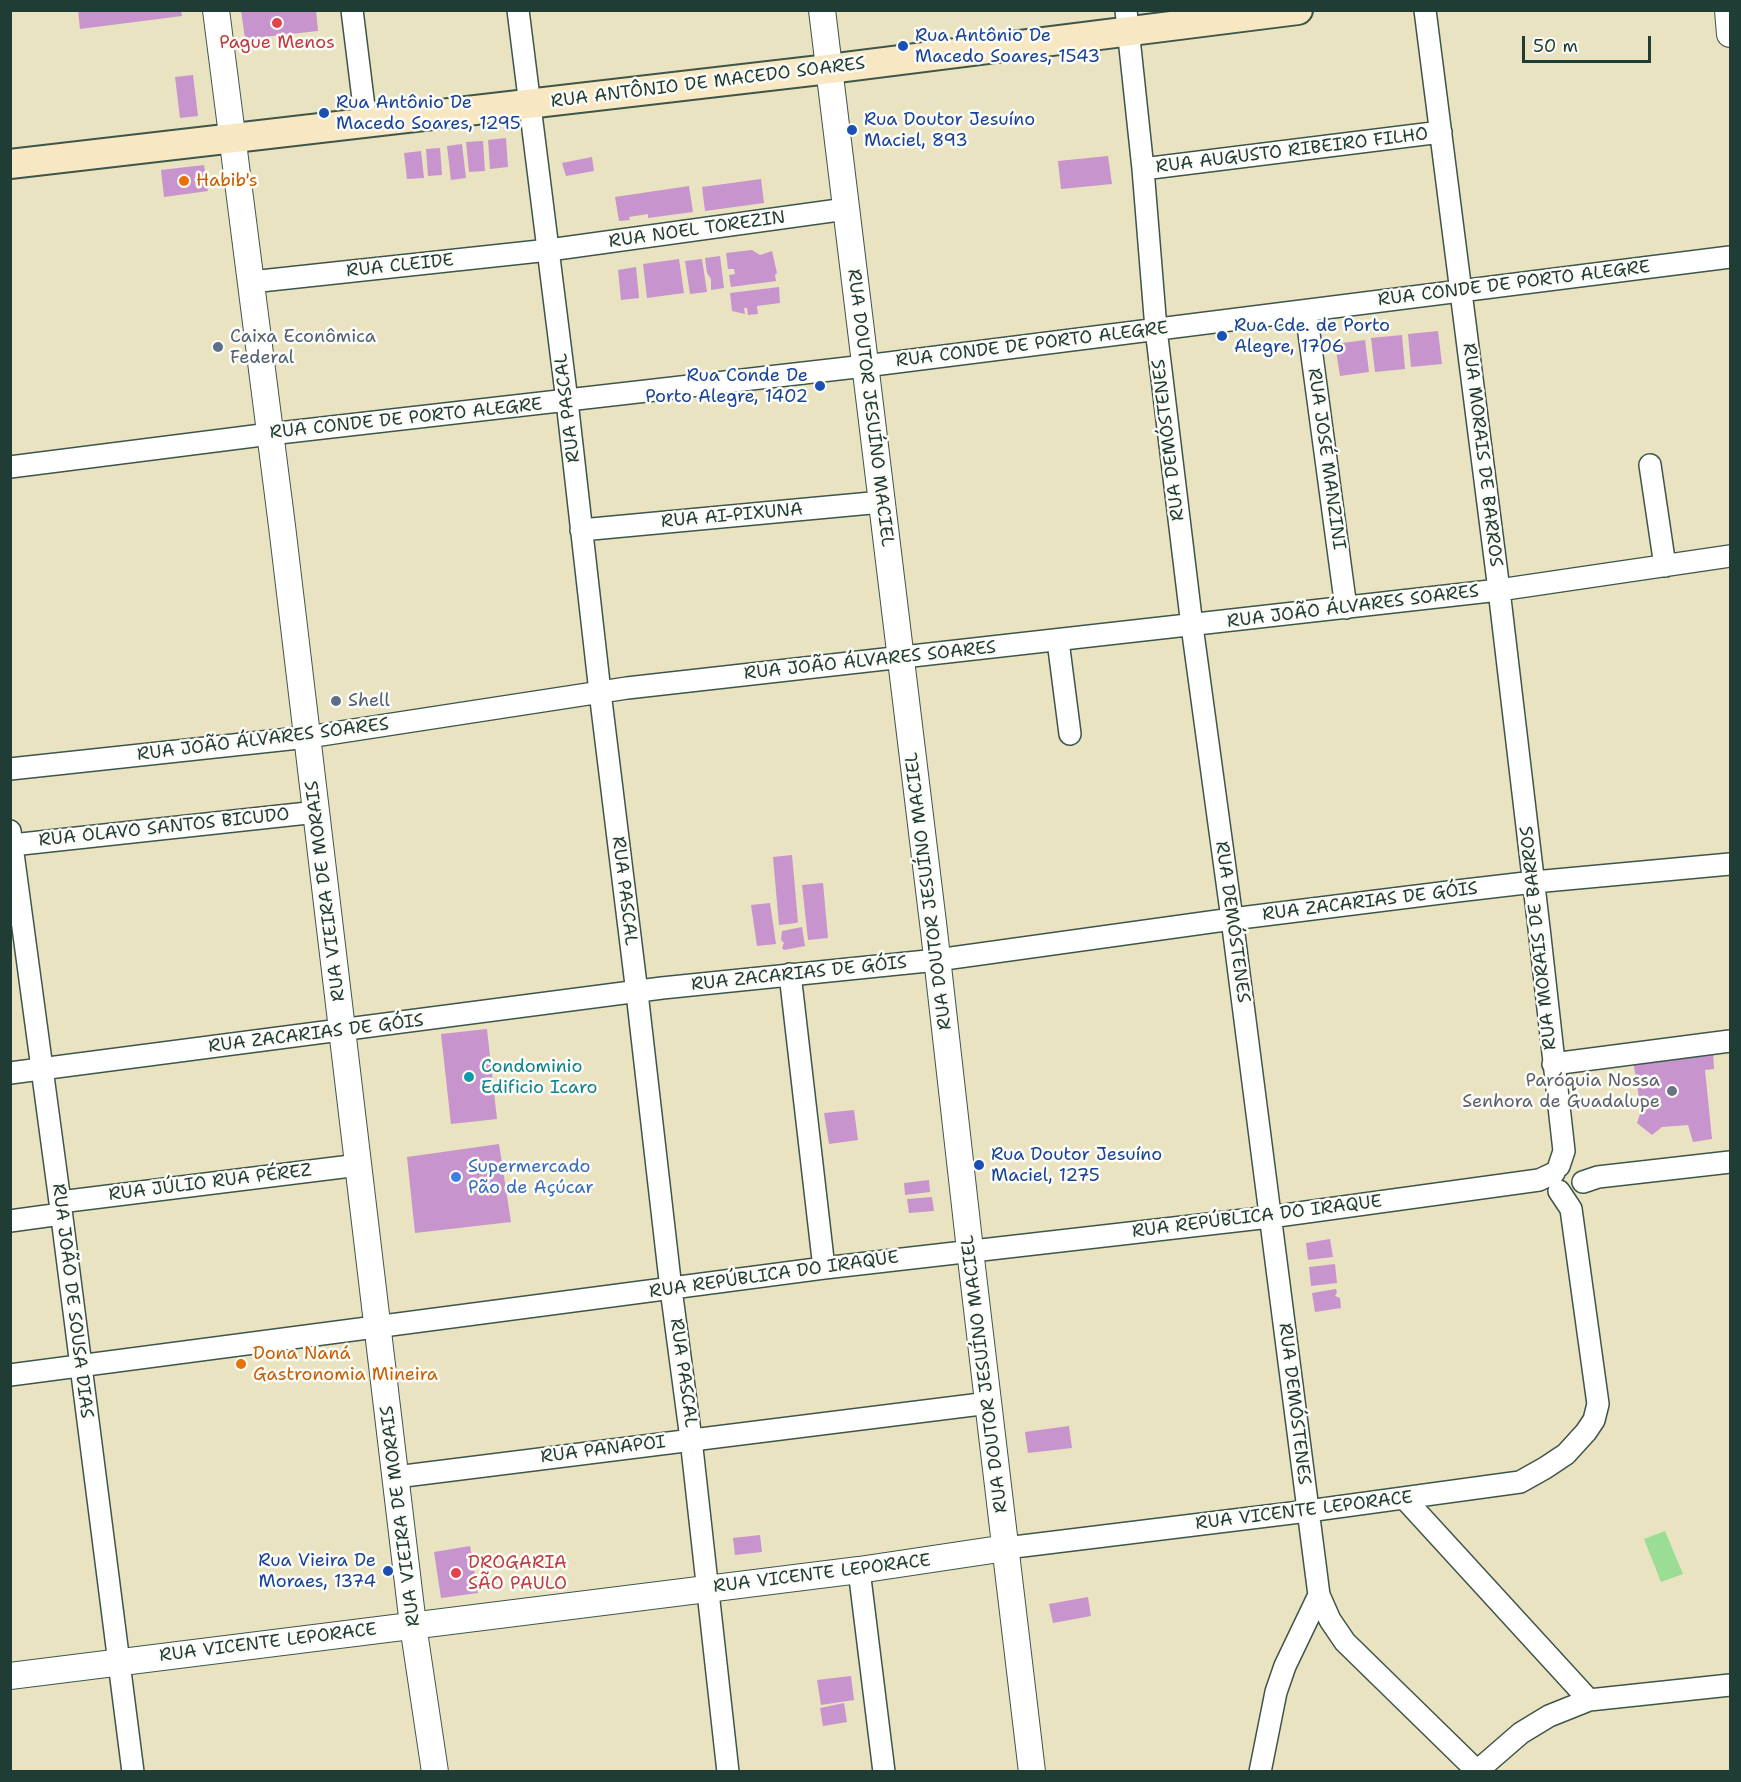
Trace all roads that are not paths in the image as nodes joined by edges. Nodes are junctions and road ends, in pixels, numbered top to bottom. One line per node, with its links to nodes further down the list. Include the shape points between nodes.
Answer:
1 (216, 10): 14 (street, RUA VIEIRA DE MORAIS)
2 (351, 10): 12 (street)
3 (518, 10): 11 (street, RUA PASCAL)
4 (822, 10): 10 (street, RUA DOUTOR JESUÍNO MACIEL)
5 (1298, 10): 8 (main road, RUA ANTÔNIO DE MACEDO SOARES)
6 (1425, 10): 13 (street, RUA MORAIS DE BARROS)
7 (1728, 10): 9 (street)
8 (1128, 21): 10 (main road, RUA ANTÔNIO DE MACEDO SOARES); 16 (street, RUA DEMÓSTENES)
9 (1731, 34)
10 (829, 69): 11 (main road, RUA ANTÔNIO DE MACEDO SOARES); 17 (street, RUA DOUTOR JESUÍNO MACIEL)
11 (530, 104): 12 (main road, RUA ANTÔNIO DE MACEDO SOARES); 18 (street, RUA PASCAL)
12 (366, 123): 14 (main road, RUA ANTÔNIO DE MACEDO SOARES)
13 (1441, 132): 16 (street, RUA AUGUSTO RIBEIRO FILHO); 21 (street, RUA MORAIS DE BARROS)
14 (233, 138): 15 (main road, RUA ANTÔNIO DE MACEDO SOARES); 20 (street, RUA VIEIRA DE MORAIS)
15 (10, 164)
16 (1143, 169): 23 (street, RUA DEMÓSTENES)
17 (846, 209): 18 (street, RUA NOEL TOREZIN); 24 (street, RUA DOUTOR JESUÍNO MACIEL)
18 (549, 250): 20 (street, RUA CLEIDE); 25 (street, RUA PASCAL)
19 (1731, 257): 21 (street, RUA CONDE DE PORTO ALEGRE)
20 (251, 282): 26 (street, RUA VIEIRA DE MORAIS)
21 (1461, 292): 22 (street, RUA CONDE DE PORTO ALEGRE); 33 (street, RUA MORAIS DE BARROS)
22 (1306, 311): 23 (street, RUA CONDE DE PORTO ALEGRE); 34 (street, RUA JOSÉ MANZINI)
23 (1156, 329): 24 (street, RUA CONDE DE PORTO ALEGRE); 35 (street, RUA DEMÓSTENES)
24 (865, 366): 25 (street, RUA CONDE DE PORTO ALEGRE); 29 (street, RUA DOUTOR JESUÍNO MACIEL)
25 (567, 401): 26 (street, RUA CONDE DE PORTO ALEGRE); 30 (street, RUA PASCAL)
26 (270, 434): 28 (street, RUA CONDE DE PORTO ALEGRE); 40 (street, RUA VIEIRA DE MORAIS)
27 (1650, 465): 32 (street)
28 (10, 467)
29 (882, 502): 30 (street, RUA AI-PIXUNA); 37 (street, RUA DOUTOR JESUÍNO MACIEL)
30 (581, 530): 38 (street, RUA PASCAL)
31 (1731, 556): 32 (street, RUA JOÃO ÁLVARES SOARES)
32 (1665, 566): 33 (street, RUA JOÃO ÁLVARES SOARES)
33 (1499, 590): 34 (street, RUA JOÃO ÁLVARES SOARES); 45 (street, RUA MORAIS DE BARROS)
34 (1346, 608): 35 (street, RUA JOÃO ÁLVARES SOARES)
35 (1192, 626): 36 (street, RUA JOÃO ÁLVARES SOARES); 46 (street, RUA DEMÓSTENES)
36 (1058, 641): 37 (street, RUA JOÃO ÁLVARES SOARES); 39 (street)
37 (901, 658): 38 (street, RUA JOÃO ÁLVARES SOARES); 47 (street, RUA DOUTOR JESUÍNO MACIEL)
38 (600, 692): 40 (street, RUA JOÃO ÁLVARES SOARES); 49 (street, RUA PASCAL)
39 (1070, 734)
40 (308, 737): 41 (street, RUA JOÃO ÁLVARES SOARES); 42 (street, RUA VIEIRA DE MORAIS)
41 (10, 769)
42 (316, 812): 43 (street, RUA OLAVO SANTOS BICUDO); 50 (street, RUA VIEIRA DE MORAIS)
43 (11, 838): 53 (street, RUA JOÃO DE SOUSA DIAS)
44 (1731, 864): 45 (street, RUA ZACARIAS DE GÓIS)
45 (1534, 882): 46 (street, RUA ZACARIAS DE GÓIS); 52 (street, RUA MORAIS DE BARROS)
46 (1232, 919): 47 (street, RUA ZACARIAS DE GÓIS); 59 (street, RUA DEMÓSTENES)
47 (938, 960): 48 (street, RUA ZACARIAS DE GÓIS); 61 (street, RUA DOUTOR JESUÍNO MACIEL)
48 (790, 974): 49 (street, RUA ZACARIAS DE GÓIS); 62 (street)
49 (637, 993): 50 (street, RUA ZACARIAS DE GÓIS); 63 (street, RUA PASCAL)
50 (342, 1030): 53 (street, RUA ZACARIAS DE GÓIS); 56 (street, RUA VIEIRA DE MORAIS)
51 (1731, 1041): 52 (street)
52 (1553, 1064): 57 (street, RUA MORAIS DE BARROS)
53 (42, 1070): 54 (street, RUA ZACARIAS DE GÓIS); 58 (street, RUA JOÃO DE SOUSA DIAS)
54 (10, 1073)
55 (1731, 1162): 57 (street, RUA REPÚBLICA DO IRAQUE)
56 (359, 1164): 58 (street, RUA JÚLIO RUA PÉREZ); 64 (street, RUA VIEIRA DE MORAIS)
57 (1568, 1176): 59 (street, RUA REPÚBLICA DO IRAQUE); 70 (street, RUA VICENTE LEPORACE, via 1598,1404 1594,1420 1566,1454 1520,1482)
58 (61, 1208): 60 (street, RUA JÚLIO RUA PÉREZ); 65 (street, RUA JOÃO DE SOUSA DIAS)
59 (1270, 1217): 61 (street, RUA REPÚBLICA DO IRAQUE); 71 (street, RUA DEMÓSTENES)
60 (10, 1221)
61 (970, 1250): 62 (street, RUA REPÚBLICA DO IRAQUE); 67 (street, RUA DOUTOR JESUÍNO MACIEL)
62 (824, 1268): 63 (street, RUA REPÚBLICA DO IRAQUE)
63 (671, 1289): 64 (street, RUA REPÚBLICA DO IRAQUE); 68 (street, RUA PASCAL)
64 (378, 1328): 65 (street, RUA REPÚBLICA DO IRAQUE); 69 (street, RUA VIEIRA DE MORAIS)
65 (80, 1366): 66 (street, RUA REPÚBLICA DO IRAQUE); 77 (street, RUA JOÃO DE SOUSA DIAS)
66 (10, 1375)
67 (989, 1403): 68 (street, RUA PANAPOI); 72 (street, RUA DOUTOR JESUÍNO MACIEL)
68 (691, 1439): 69 (street, RUA PANAPOI); 74 (street, RUA PASCAL)
69 (396, 1477): 76 (street, RUA VIEIRA DE MORAIS)
70 (1404, 1498): 71 (street, RUA VICENTE LEPORACE); 80 (street)
71 (1308, 1511): 72 (street, RUA VICENTE LEPORACE); 75 (street, RUA DEMÓSTENES)
72 (1006, 1548): 73 (street, RUA VICENTE LEPORACE); 86 (street, RUA DOUTOR JESUÍNO MACIEL)
73 (859, 1570): 74 (street, RUA VICENTE LEPORACE); 85 (street)
74 (707, 1589): 76 (street, RUA VICENTE LEPORACE); 84 (street, RUA PASCAL)
75 (1319, 1595): 81 (street, RUA DEMÓSTENES, via 1345,1642); 87 (street, via 1276,1692)
76 (413, 1625): 77 (street, RUA VICENTE LEPORACE); 83 (street, RUA VIEIRA DE MORAIS)
77 (120, 1662): 78 (street, RUA VICENTE LEPORACE); 82 (street, RUA JOÃO DE SOUSA DIAS)
78 (10, 1676)
79 (1731, 1685): 80 (street)
80 (1588, 1700): 81 (street, via 1521,1733)
81 (1477, 1771)
82 (133, 1772)
83 (435, 1772)
84 (728, 1772)
85 (884, 1772)
86 (1032, 1772)
87 (1260, 1772)

